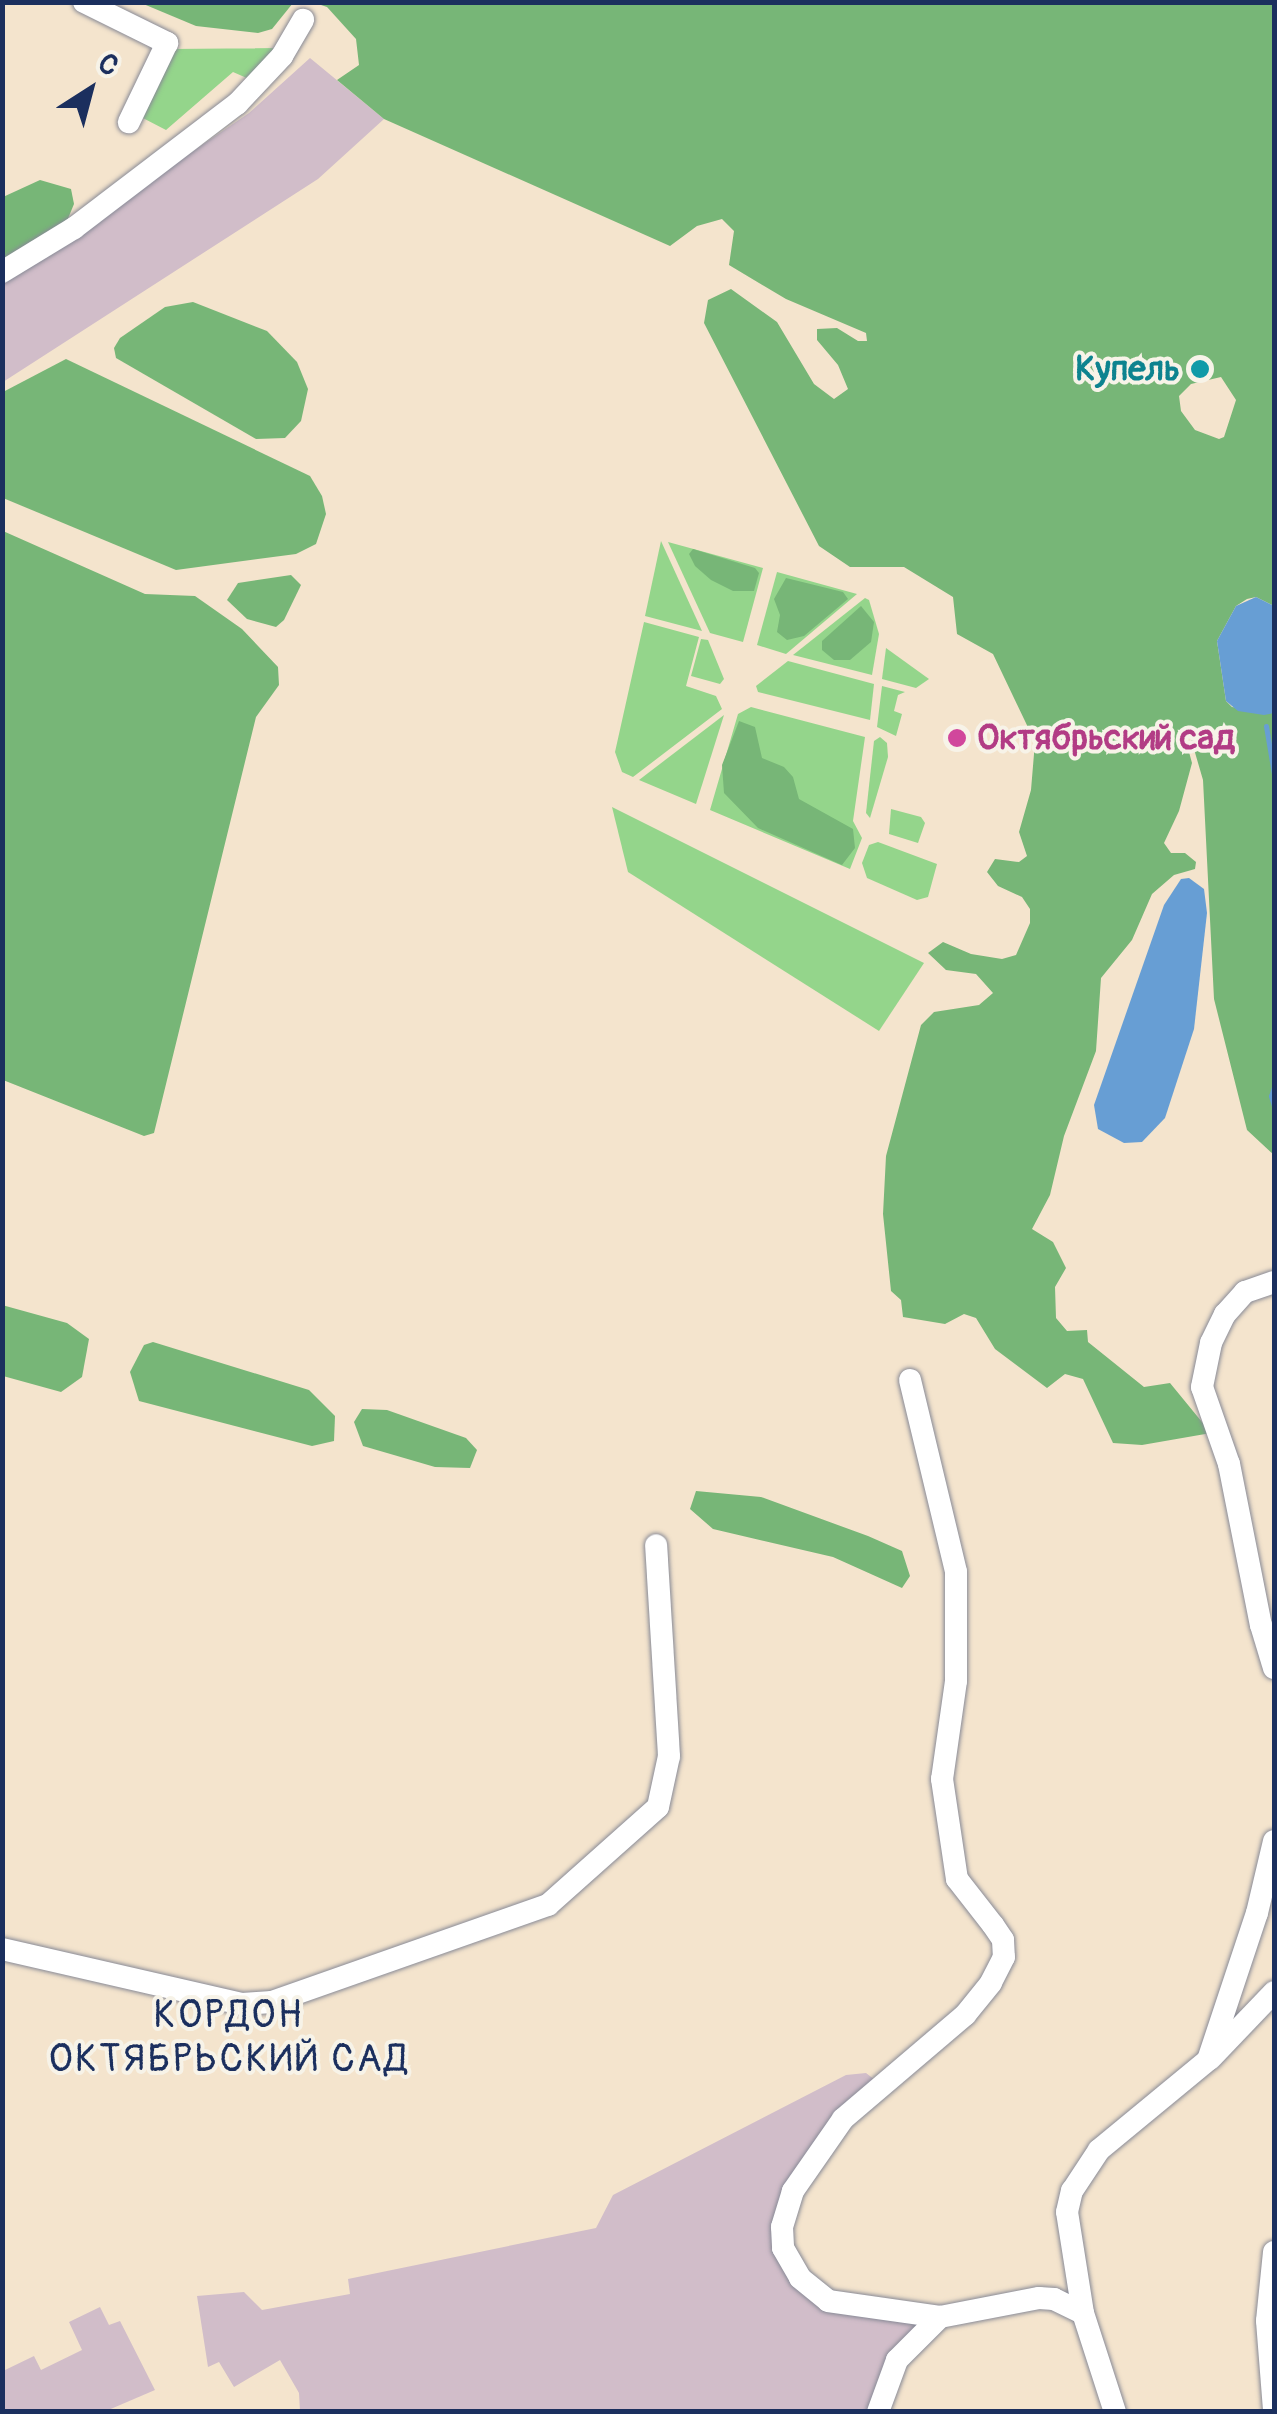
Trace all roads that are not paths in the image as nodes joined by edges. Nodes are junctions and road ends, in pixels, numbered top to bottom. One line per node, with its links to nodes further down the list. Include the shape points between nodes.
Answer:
1 (84, 2): 3 (street, via 167,43)
2 (303, 20): 4 (street, via 282,56 237,104 74,228)
3 (129, 122)
4 (2, 272)
5 (1274, 1282): 8 (street, via 1245,1292 1225,1314 1202,1387 1229,1464)
6 (910, 1380): 15 (street, via 956,1572 956,1681 942,1780 957,1879 993,1924 1004,1956 992,1984 965,2015 843,2119 793,2192 782,2248 800,2278 828,2301)
7 (656, 1545): 10 (street, via 669,1756 658,1807 548,1905 256,2003)
8 (1274, 1668)
9 (1274, 1841): 12 (street)
10 (2, 1950)
11 (1274, 1992): 12 (street)
12 (1208, 2060): 14 (street, via 1099,2150 1078,2177 1068,2212)
13 (1274, 2252): 16 (street, via 1267,2321)
14 (1083, 2313): 15 (street, via 1039,2298); 18 (street)
15 (940, 2317): 17 (street, via 897,2360)
16 (1274, 2409)
17 (878, 2412)
18 (1115, 2412)

